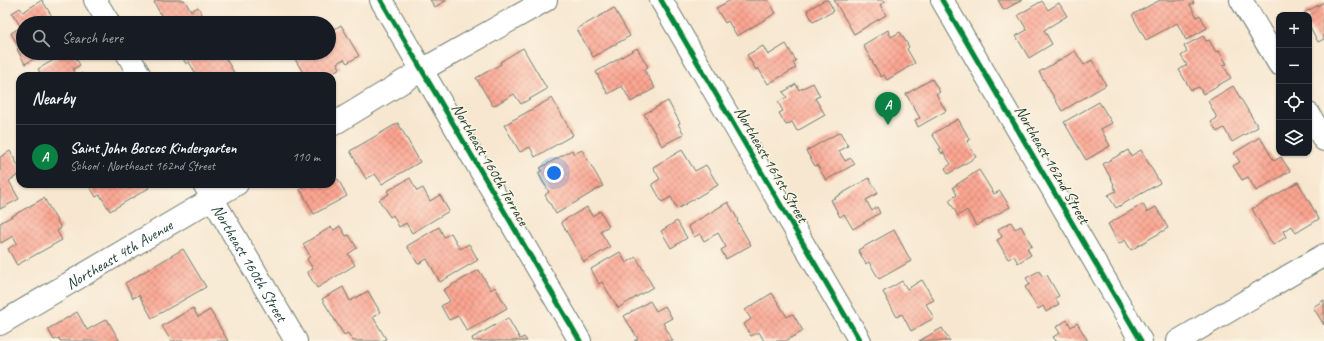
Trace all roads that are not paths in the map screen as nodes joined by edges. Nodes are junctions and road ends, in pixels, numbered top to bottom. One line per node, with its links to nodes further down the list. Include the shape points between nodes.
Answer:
1 (95, 0): 7 (street)
2 (381, 0): 10 (street, Northeast 160th Terrace)
3 (546, 0): 10 (street)
4 (661, 0): 21 (street, Northeast 161st Street)
5 (942, 0): 22 (street, Northeast 162nd Street)
6 (1241, 0): 8 (street)
7 (105, 16)
8 (1276, 59)
9 (131, 60): 11 (street)
10 (422, 70): 13 (street); 20 (street, Northeast 160th Terrace)
11 (138, 72)
12 (1312, 119): 14 (street)
13 (336, 123)
14 (1324, 140)
15 (221, 188): 16 (street, Northeast 4th Avenue)
16 (209, 191): 18 (street, Northeast 4th Avenue); 19 (street, Northeast 160th Street)
17 (1324, 255): 23 (street)
18 (0, 324)
19 (296, 341)
20 (580, 341)
21 (860, 341)
22 (1141, 341)
23 (1178, 341)

